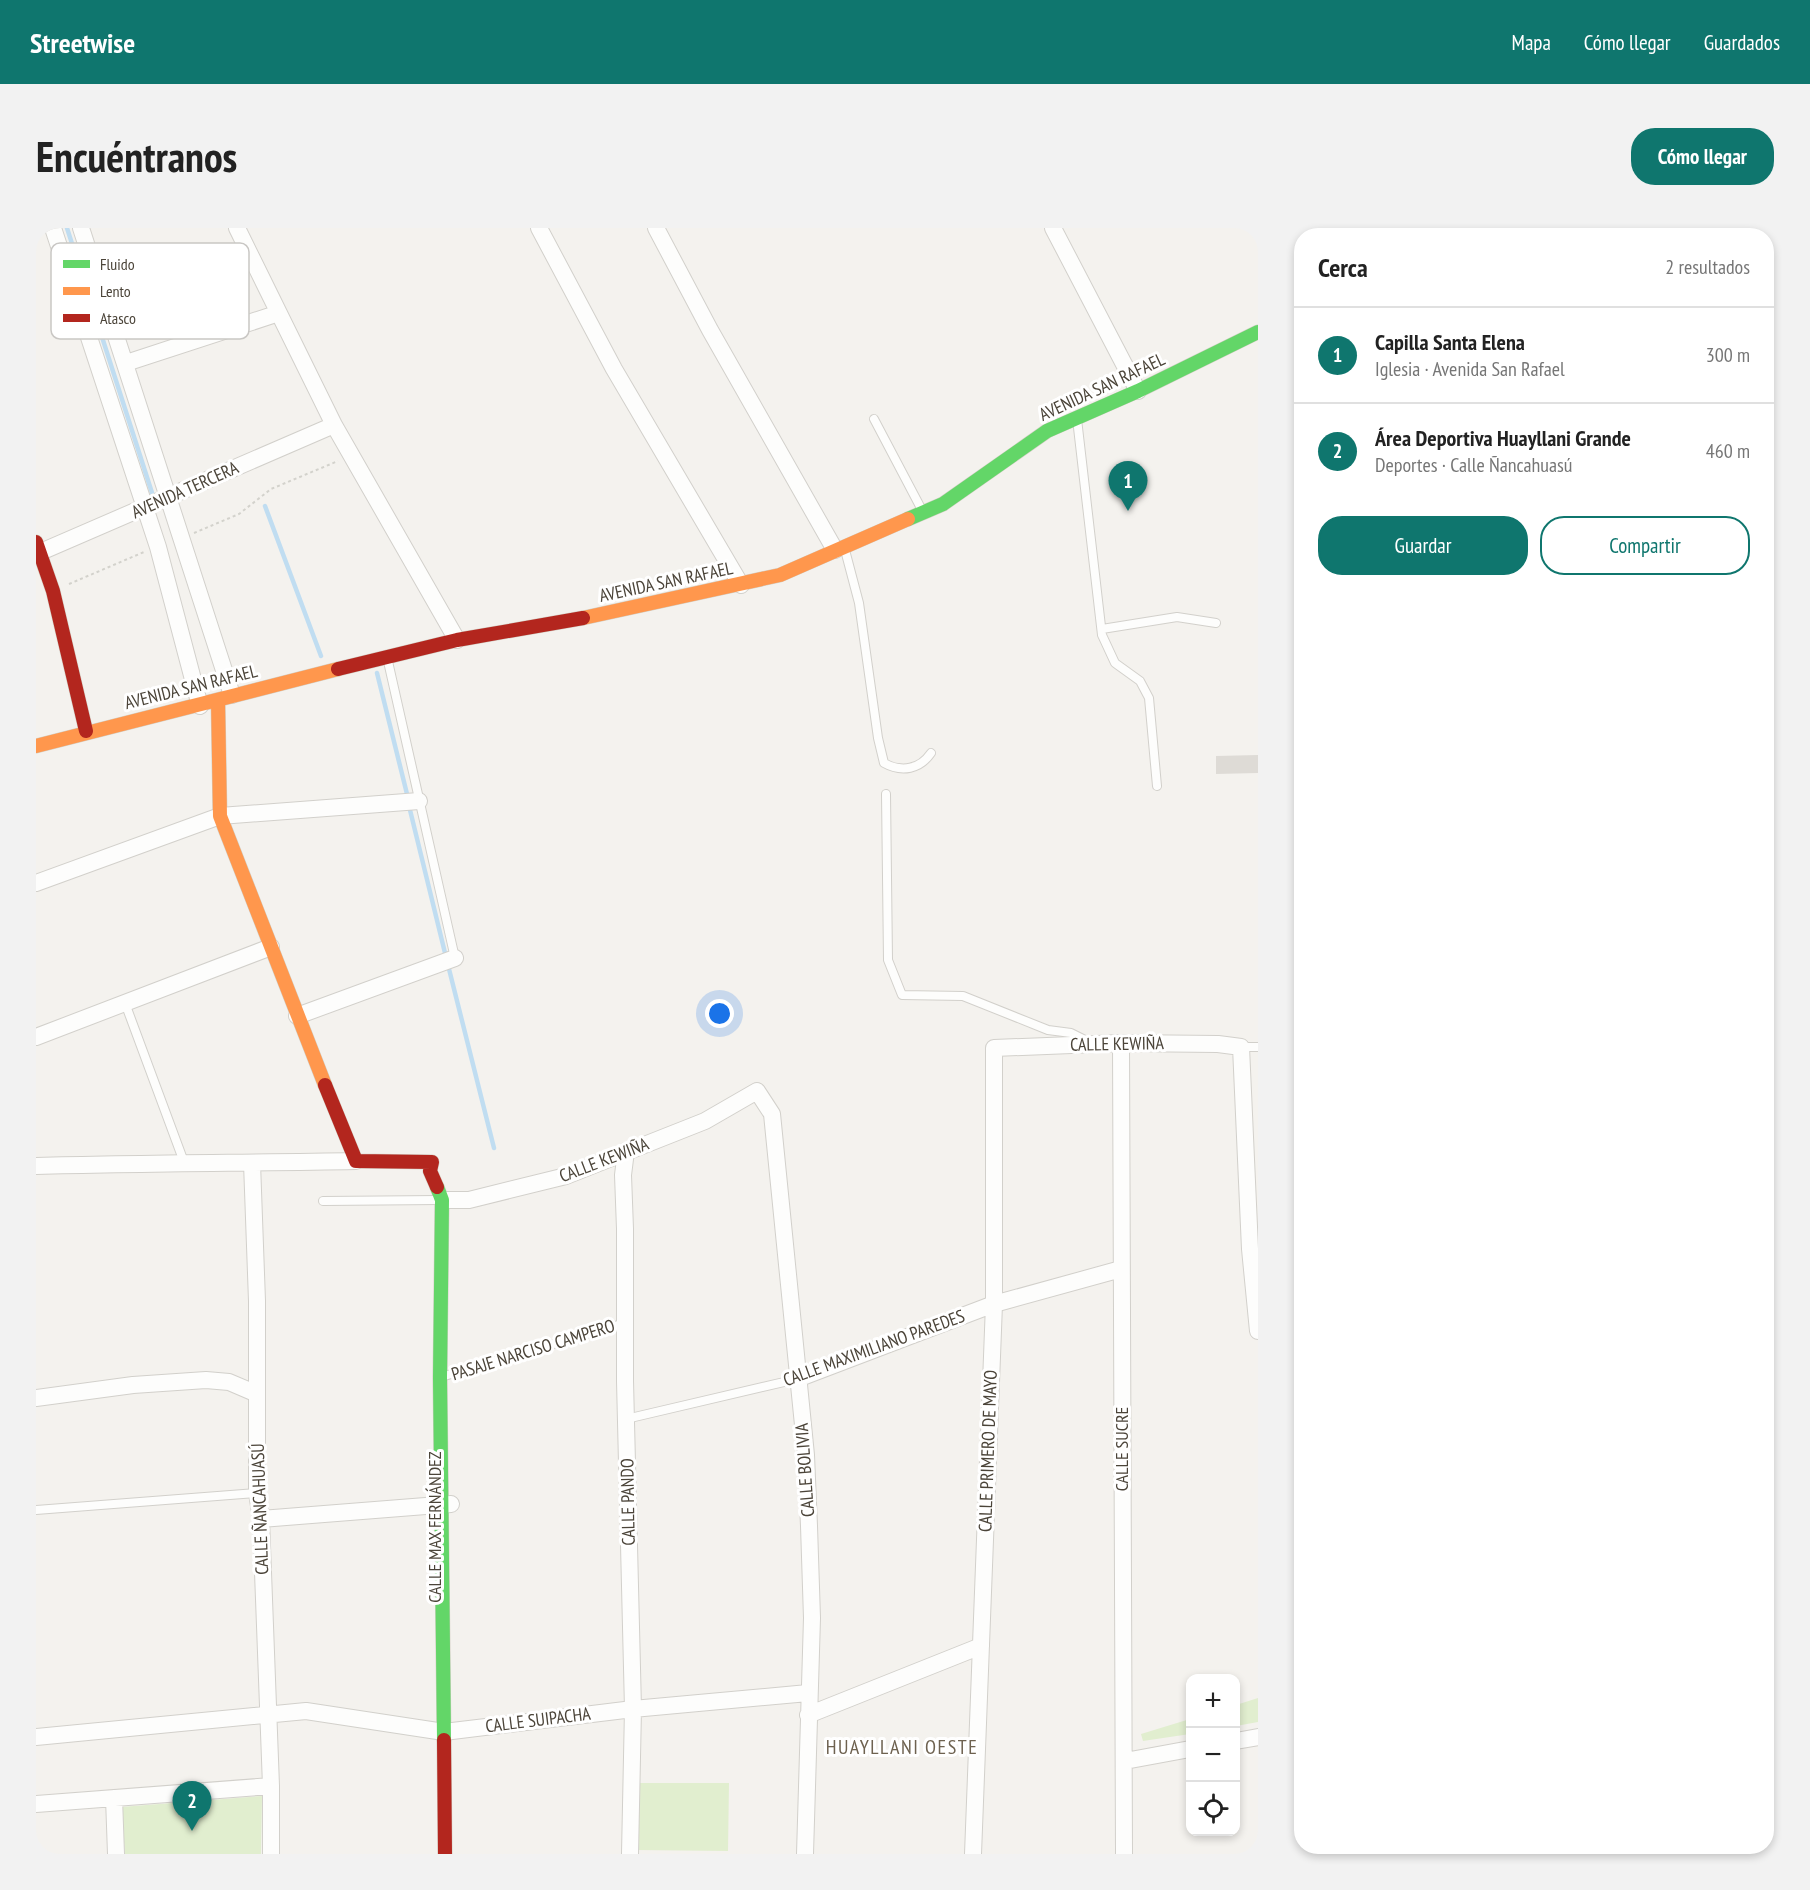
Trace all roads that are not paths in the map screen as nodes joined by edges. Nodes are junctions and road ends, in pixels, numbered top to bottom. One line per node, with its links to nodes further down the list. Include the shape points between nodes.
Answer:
1 (53, 228): 7 (street)
2 (81, 228): 8 (street)
3 (237, 228): 9 (street)
4 (538, 228): 27 (street, via 614,369)
5 (656, 228): 25 (street, via 710,330)
6 (1053, 228): 18 (street)
7 (58, 243)
8 (86, 243)
9 (244, 243)
10 (249, 252): 11 (street)
11 (279, 313): 12 (street); 21 (street)
12 (249, 323)
13 (1258, 332): 18 (street, AVENIDA SAN RAFAEL)
14 (90, 339): 23 (street)
15 (118, 339): 17 (street)
16 (199, 339): 17 (street)
17 (126, 363): 22 (street)
18 (1138, 391): 19 (street, AVENIDA SAN RAFAEL)
19 (1077, 418): 24 (street, AVENIDA SAN RAFAEL, via 1047,431 943,504); 29 (lane)
20 (874, 419): 24 (lane)
21 (334, 425): 22 (street, AVENIDA TERCERA); 30 (street)
22 (169, 496): 23 (street, AVENIDA TERCERA); 32 (street)
23 (145, 507): 26 (street, AVENIDA TERCERA); 33 (street)
24 (924, 512): 25 (street, AVENIDA SAN RAFAEL)
25 (839, 548): 27 (street, AVENIDA SAN RAFAEL, via 780,575); 36 (lane, via 851,569 859,603 884,763 891,767 915,767 924,764)
26 (37, 550): 34 (street, via 53,591)
27 (741, 585): 30 (street, AVENIDA SAN RAFAEL, via 602,615)
28 (1216, 622): 29 (lane, via 1178,617)
29 (1102, 629): 37 (lane, via 1115,663 1140,681 1149,698)
30 (457, 640): 31 (street, AVENIDA SAN RAFAEL)
31 (387, 657): 32 (street, AVENIDA SAN RAFAEL); 39 (lane)
32 (225, 697): 33 (street, AVENIDA SAN RAFAEL); 40 (street)
33 (200, 706): 34 (street, AVENIDA SAN RAFAEL)
34 (86, 731): 35 (street, AVENIDA SAN RAFAEL)
35 (36, 746)
36 (931, 753)
37 (1157, 786)
38 (886, 794): 47 (lane, via 888,960 902,995 963,996)
39 (419, 801): 40 (street); 43 (lane)
40 (220, 816): 41 (street); 42 (street)
41 (36, 883)
42 (271, 947): 44 (street); 45 (street)
43 (455, 958): 45 (street)
44 (125, 1003): 46 (street); 55 (lane)
45 (297, 1016): 54 (street)
46 (36, 1037)
47 (1093, 1044): 48 (street, CALLE KEWIÑA); 51 (street, CALLE KEWIÑA)
48 (1121, 1044): 49 (street, CALLE KEWIÑA); 60 (street, CALLE SUCRE)
49 (1241, 1047): 50 (lane); 63 (street, via 1250,1249)
50 (1258, 1047)
51 (994, 1048): 61 (street, CALLE PRIMERO DE MAYO)
52 (757, 1091): 53 (street, CALLE KEWIÑA, via 705,1121); 65 (street, CALLE BOLIVIA, via 772,1114)
53 (626, 1151): 58 (street, CALLE KEWIÑA, via 566,1176 469,1200); 62 (street, CALLE PANDO)
54 (356, 1161): 56 (street); 58 (street, via 432,1162 430,1171)
55 (184, 1162): 56 (street); 57 (street)
56 (252, 1163): 66 (street, CALLE ÑANCAHUASÚ)
57 (36, 1166)
58 (447, 1200): 59 (lane); 64 (street, CALLE MAX FERNÁNDEZ)
59 (323, 1201)
60 (1121, 1269): 61 (street, CALLE MAXIMILIANO PAREDES); 83 (street, CALLE SUCRE)
61 (994, 1304): 65 (street, CALLE MAXIMILIANO PAREDES); 73 (street, CALLE PRIMERO DE MAYO)
62 (625, 1323): 64 (lane, PASAJE NARCISO CAMPERO); 68 (street, CALLE PANDO)
63 (1258, 1331)
64 (446, 1376): 70 (street, CALLE MAX FERNÁNDEZ)
65 (797, 1379): 68 (lane, CALLE MAXIMILIANO PAREDES); 74 (street, CALLE BOLIVIA, via 809,1526 812,1618)
66 (257, 1394): 67 (street, via 229,1382 206,1380 133,1384); 69 (street, CALLE ÑANCAHUASÚ)
67 (36, 1398)
68 (626, 1419): 75 (street, CALLE PANDO)
69 (257, 1493): 71 (lane); 72 (street, CALLE ÑANCAHUASÚ)
70 (446, 1504): 72 (street); 78 (street, CALLE MAX FERNÁNDEZ)
71 (36, 1510)
72 (261, 1519): 76 (street, CALLE ÑANCAHUASÚ)
73 (981, 1646): 77 (street); 93 (street, CALLE PRIMERO DE MAYO)
74 (808, 1692): 75 (street, CALLE SUIPACHA); 77 (street, CALLE BOLIVIA)
75 (633, 1709): 78 (street, CALLE SUIPACHA); 91 (street, CALLE PANDO)
76 (268, 1714): 78 (street, CALLE SUIPACHA, via 306,1711); 79 (street, CALLE SUIPACHA); 84 (street, CALLE ÑANCAHUASÚ)
77 (808, 1715): 92 (street, CALLE BOLIVIA)
78 (449, 1731): 89 (street, CALLE MAX FERNÁNDEZ); 90 (street, CALLE MAX FERNÁNDEZ)
79 (36, 1737)
80 (1258, 1737): 81 (street)
81 (1240, 1740)
82 (1186, 1750): 83 (street)
83 (1125, 1761): 94 (street, CALLE SUCRE)
84 (271, 1786): 85 (street); 88 (street, CALLE ÑANCAHUASÚ)
85 (114, 1798): 86 (street); 87 (street)
86 (36, 1804)
87 (116, 1854)
88 (271, 1854)
89 (445, 1854)
90 (456, 1854)
91 (630, 1854)
92 (805, 1854)
93 (973, 1854)
94 (1125, 1854)

